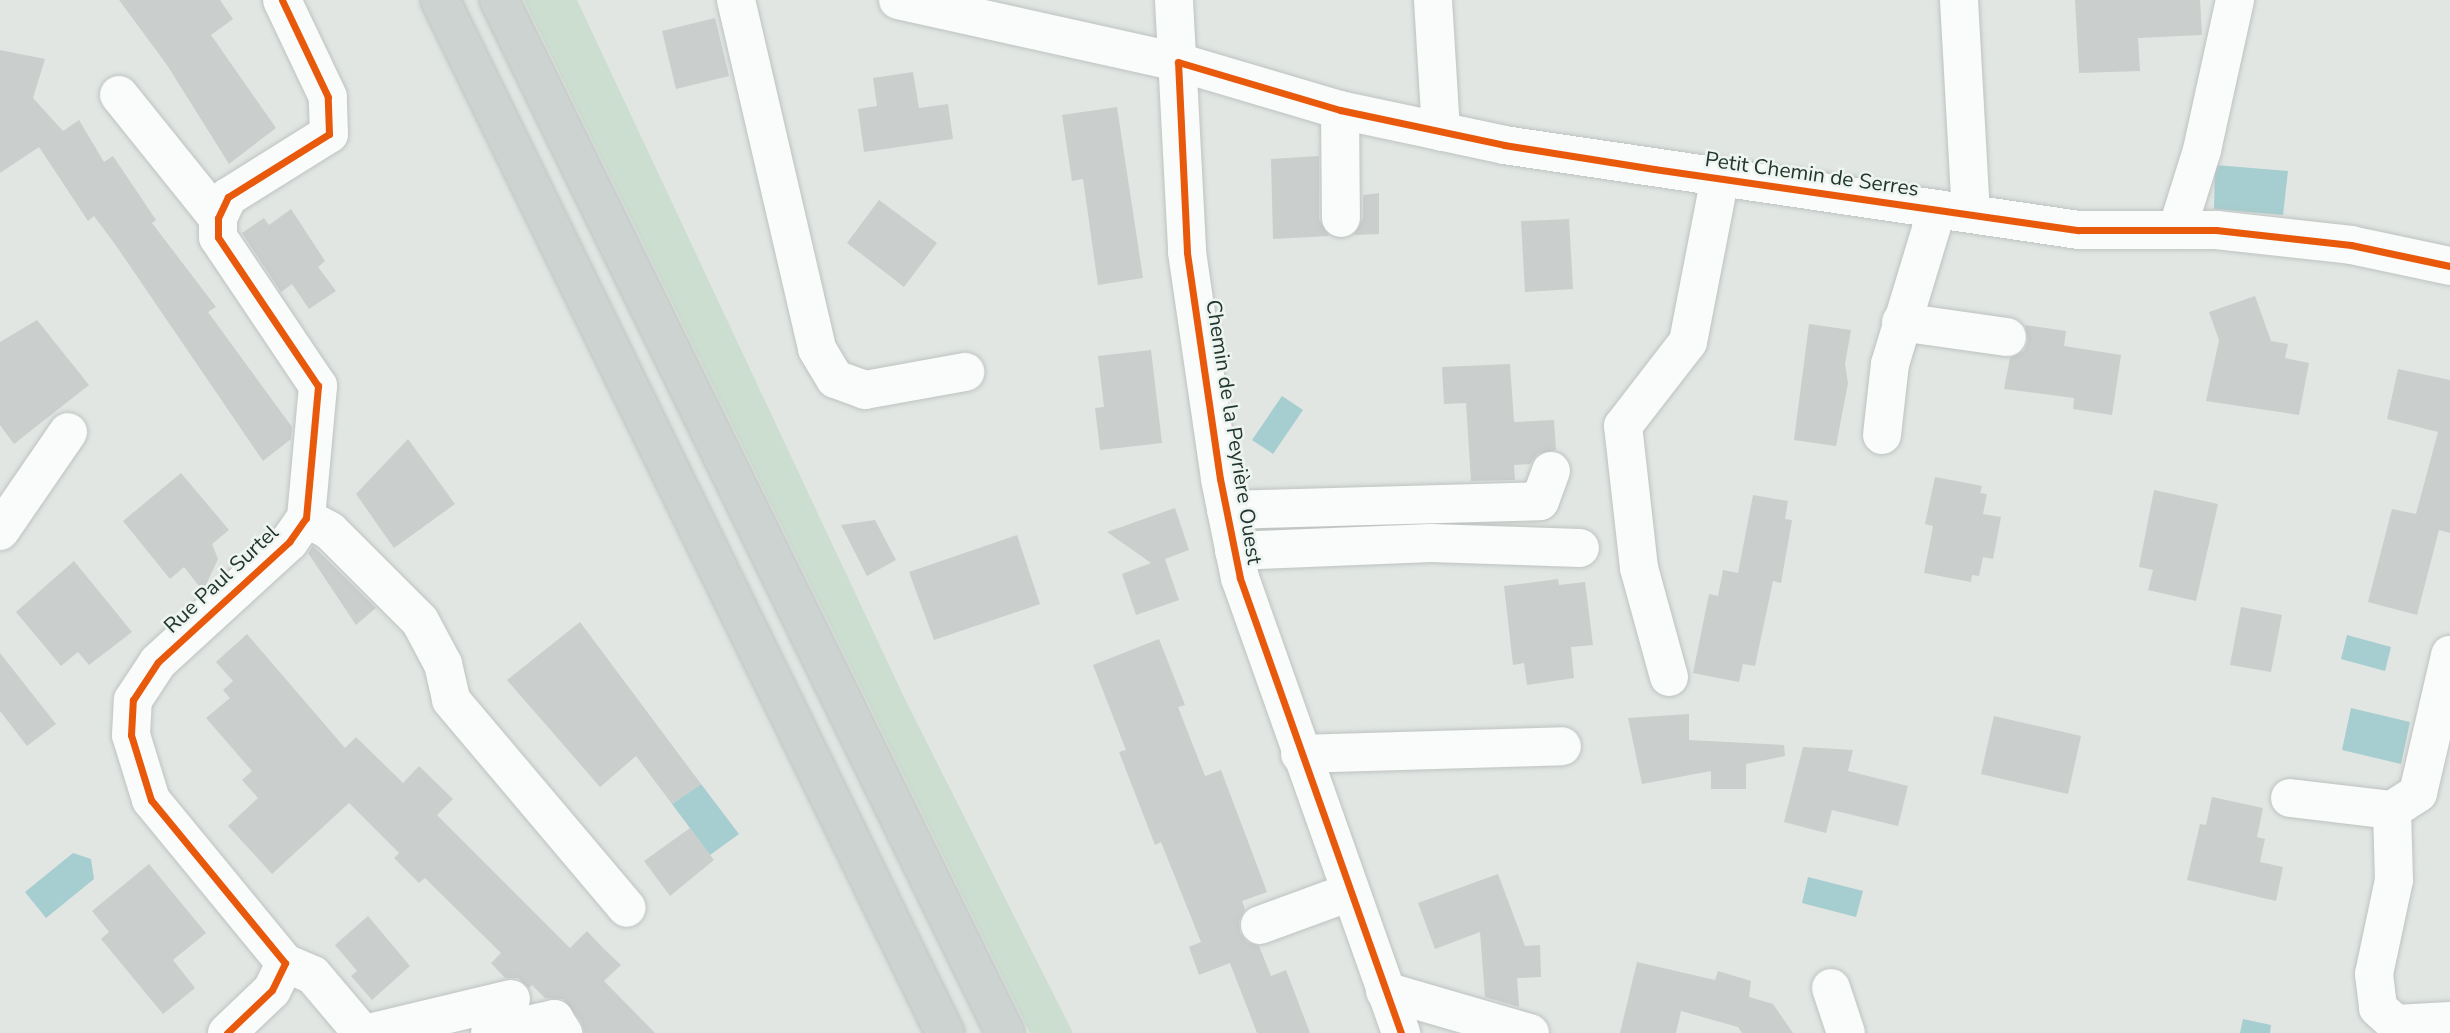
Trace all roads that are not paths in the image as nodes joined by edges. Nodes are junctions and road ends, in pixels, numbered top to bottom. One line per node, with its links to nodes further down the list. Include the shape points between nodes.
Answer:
1 (282, 0): 16 (street, via 328,97 329,134 228,197)
2 (440, 0): 50 (main road)
3 (499, 0): 51 (main road)
4 (736, 0): 22 (street, via 817,349 835,379 865,390)
5 (898, 0): 10 (street, Petit Chemin de Serres)
6 (1174, 0): 10 (street, Chemin de la Peyrière Ouest)
7 (1433, 0): 13 (street)
8 (1959, 0): 15 (street)
9 (2235, 0): 18 (street, via 2202,150)
10 (1178, 62): 12 (street, Petit Chemin de Serres); 26 (street, Chemin de la Peyrière Ouest, via 1188,252)
11 (119, 95): 16 (street)
12 (1340, 110): 13 (street, Petit Chemin de Serres); 17 (street)
13 (1441, 132): 14 (street, Petit Chemin de Serres)
14 (1720, 178): 15 (street, Petit Chemin de Serres); 32 (street, via 1688,342 1623,426 1639,568)
15 (1954, 212): 18 (street, Petit Chemin de Serres, via 2079,230); 20 (street)
16 (218, 218): 27 (street, Rue Paul Surtel, via 218,237 318,386)
17 (1341, 218)
18 (2178, 230): 19 (street, Petit Chemin de Serres, via 2351,245)
19 (2450, 266)
20 (1901, 322): 21 (street); 24 (street, via 1890,364)
21 (2007, 337)
22 (965, 372)
23 (68, 432): 28 (street)
24 (1882, 435)
25 (1551, 471): 26 (street, via 1540,501)
26 (1226, 510): 30 (street, Chemin de la Peyrière Ouest)
27 (306, 518): 38 (street, via 330,531 420,621 443,664 451,700); 40 (street, Rue Paul Surtel, via 289,542 158,662 134,700 131,735 151,800)
28 (0, 531)
29 (1580, 548): 30 (street, via 1431,543)
30 (1234, 551): 34 (street, Chemin de la Peyrière Ouest)
31 (2450, 655): 36 (street, via 2417,793)
32 (1670, 677)
33 (1562, 746): 34 (street)
34 (1300, 754): 37 (street, Chemin de la Peyrière Ouest)
35 (2290, 798): 36 (street)
36 (2392, 810): 44 (street, via 2394,880 2374,974 2378,1007 2396,1024)
37 (1350, 892): 39 (street); 42 (street, Chemin de la Peyrière Ouest)
38 (627, 908)
39 (1260, 925)
40 (285, 963): 45 (street, via 272,990); 46 (street, via 313,975)
41 (1831, 988): 54 (street)
42 (1385, 990): 52 (street, Chemin de la Peyrière Ouest); 53 (street)
43 (511, 999): 47 (street)
44 (2450, 1021)
45 (227, 1033)
46 (362, 1033)
47 (369, 1033)
48 (490, 1033): 49 (street, via 554,1019)
49 (563, 1033)
50 (945, 1033)
51 (1005, 1033)
52 (1401, 1033)
53 (1530, 1033)
54 (1846, 1033)

